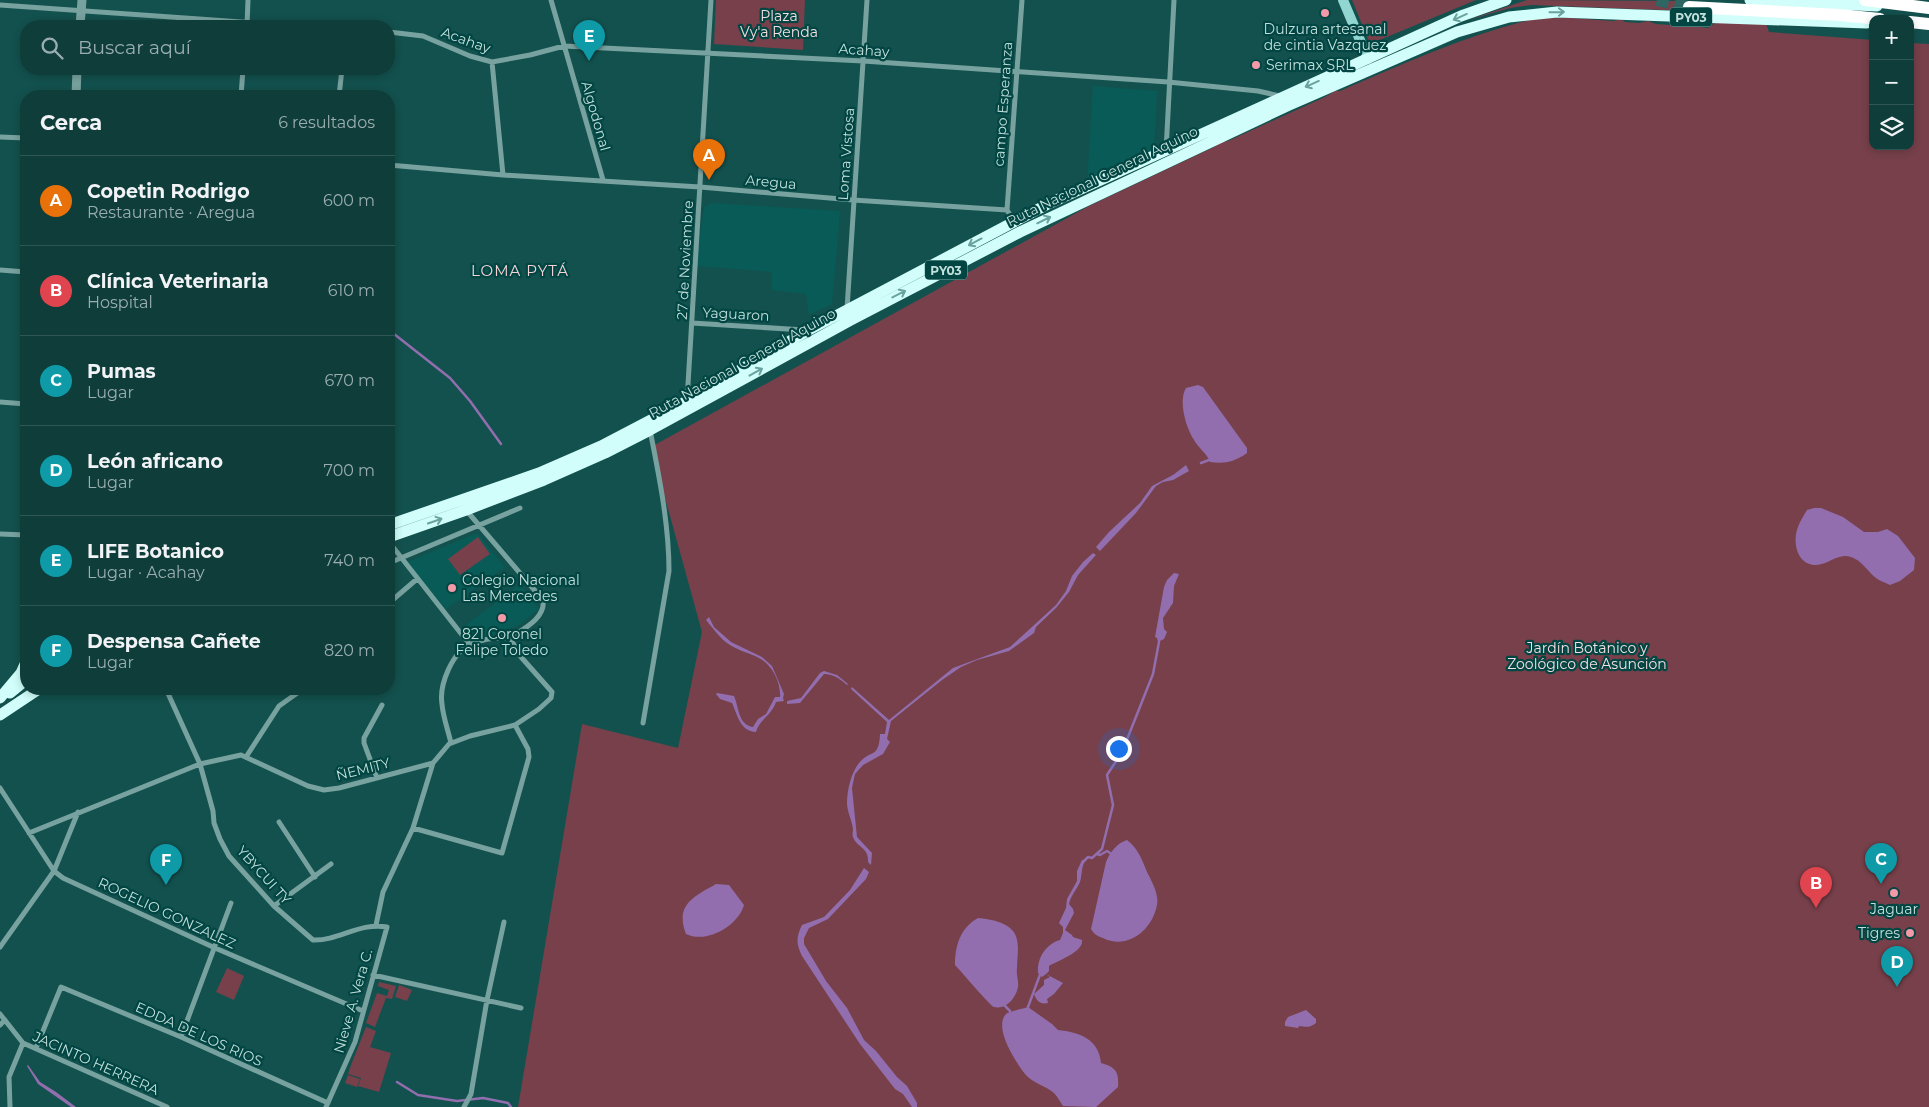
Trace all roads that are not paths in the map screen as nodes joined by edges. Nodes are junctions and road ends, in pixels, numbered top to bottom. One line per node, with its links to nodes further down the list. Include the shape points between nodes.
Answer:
1 (82, 0): 16 (street)
2 (248, 0): 20 (street)
3 (551, 0): 25 (street, Algodonal)
4 (711, 0): 26 (street, 27 de Noviembre)
5 (867, 0): 28 (street, Loma Vistosa)
6 (1022, 0): 30 (street, campo Esperanza)
7 (1174, 0): 34 (street)
8 (1343, 0): 27 (main road)
9 (1506, 0): 12 (highway, Ruta Nacional General Aquino / PY03)
10 (1750, 0): 15 (highway)
11 (1865, 0): 15 (highway)
12 (1493, 2): 27 (highway, Ruta Nacional General Aquino / PY03, one-way to 27)
13 (0, 4): 16 (street)
14 (1689, 7): 17 (highway)
15 (1929, 8)
16 (81, 10): 18 (street); 19 (street)
17 (1869, 18)
18 (80, 20)
19 (200, 20)
20 (247, 20)
21 (1869, 23): 49 (highway, Ruta Nacional General Aquino / PY03, one-way to 21, via 1287,106 1457,32 1496,20 1557,12)
22 (1914, 23): 23 (highway)
23 (1929, 24)
24 (395, 33): 29 (street, Acahay, via 423,36)
25 (564, 46): 26 (street, Acahay); 29 (street, Acahay); 44 (street, Algodonal)
26 (708, 53): 28 (street, Acahay); 45 (street, 27 de Noviembre)
27 (1368, 58): 38 (highway, Ruta Nacional General Aquino / PY03, one-way to 38)
28 (863, 61): 30 (street, Acahay); 46 (street, Loma Vistosa)
29 (492, 62): 43 (street)
30 (1017, 72): 34 (street, Acahay); 47 (street, campo Esperanza)
31 (77, 75): 35 (street)
32 (243, 75): 36 (street)
33 (341, 75): 37 (street)
34 (1168, 82): 38 (street, Acahay, via 1258,91); 41 (street)
35 (76, 90)
36 (241, 90)
37 (340, 90)
38 (1283, 97): 41 (highway, Ruta Nacional General Aquino / PY03)
39 (0, 137): 40 (street)
40 (20, 138)
41 (1166, 151): 48 (highway, Ruta Nacional General Aquino / PY03)
42 (395, 166): 43 (street, Aregua)
43 (503, 175): 44 (street, Aregua)
44 (603, 180): 45 (street, Aregua)
45 (700, 187): 46 (street, Aregua); 53 (street, 27 de Noviembre)
46 (854, 200): 47 (street, Aregua); 52 (street, Loma Vistosa)
47 (1006, 210): 48 (street)
48 (1014, 222): 49 (street); 52 (highway, Ruta Nacional General Aquino / PY03, one-way to 52)
49 (1020, 232): 58 (highway, Ruta Nacional General Aquino / PY03, one-way to 49)
50 (0, 270): 51 (street)
51 (20, 272)
52 (847, 310): 54 (highway, Ruta Nacional General Aquino / PY03)
53 (692, 323): 54 (street, Yaguaron); 55 (street, 27 de Noviembre)
54 (809, 330): 55 (highway, Ruta Nacional General Aquino / PY03)
55 (687, 401): 61 (highway, Ruta Nacional General Aquino / PY03, via 571,460)
56 (0, 402): 57 (street)
57 (20, 404)
58 (650, 430): 60 (highway, Ruta Nacional General Aquino / PY03, via 574,468); 81 (street, via 660,480 669,571)
59 (520, 508): 62 (street)
60 (466, 510): 62 (street); 65 (highway, Ruta Nacional General Aquino / PY03, one-way to 60)
61 (395, 523)
62 (478, 524): 67 (street); 71 (street, via 543,600 542,612)
63 (0, 534): 64 (street)
64 (20, 535)
65 (395, 535)
66 (395, 550): 67 (street)
67 (401, 558): 68 (street); 69 (street)
68 (395, 560)
69 (417, 580): 70 (street); 72 (street)
70 (395, 598)
71 (510, 638): 72 (street, via 500,637); 82 (street, via 521,657 552,692 551,698 539,710)
72 (470, 645): 83 (street, via 449,668 442,684 442,704)
73 (20, 673): 78 (highway)
74 (20, 684): 78 (highway)
75 (28, 695): 80 (highway)
76 (169, 695): 86 (street, YBYCUI TY)
77 (295, 695): 84 (street, via 279,706)
78 (0, 699)
79 (382, 705): 87 (street, via 364,738)
80 (0, 715)
81 (643, 723)
82 (515, 725): 83 (street); 91 (street, via 530,757 502,853)
83 (451, 742): 85 (street)
84 (246, 757): 86 (street, via 241,755); 87 (street, ÑEMITY, via 289,779 324,790)
85 (433, 763): 87 (street, ÑEMITY); 91 (street)
86 (200, 764): 89 (street); 97 (street, YBYCUI TY, via 220,839 235,863)
87 (377, 778)
88 (0, 788): 92 (street, ROGELIO GONZALEZ)
89 (78, 812): 92 (street); 94 (street)
90 (279, 822): 95 (street)
91 (413, 828): 99 (street, via 383,892)
92 (29, 833): 94 (street, ROGELIO GONZALEZ)
93 (331, 864): 95 (street)
94 (54, 871): 101 (street); 102 (street, ROGELIO GONZALEZ)
95 (315, 877): 97 (street)
96 (231, 903): 102 (street)
97 (274, 906): 99 (street, YBYCUI TY, via 313,940)
98 (504, 922): 104 (street)
99 (376, 926): 100 (street, YBYCUI TY)
100 (386, 927): 103 (street, Nieve A. Vera C.)
101 (0, 946)
102 (215, 948): 106 (street, ROGELIO GONZALEZ); 110 (street)
103 (373, 975): 104 (street); 106 (street, Nieve A. Vera C.)
104 (488, 1000): 105 (street); 118 (street, via 471,1094)
105 (521, 1008)
106 (363, 1011): 114 (street, Nieve A. Vera C., via 349,1058)
107 (0, 1014): 108 (street, JACINTO HERRERA)
108 (6, 1020): 109 (street); 111 (street, JACINTO HERRERA)
109 (0, 1025)
110 (180, 1037): 112 (street, EDDA DE LOS RIOS, via 61,987); 114 (street, EDDA DE LOS RIOS)
111 (23, 1043): 112 (street, JACINTO HERRERA); 115 (street, via 9,1077)
112 (36, 1048): 113 (street, JACINTO HERRERA)
113 (149, 1100): 116 (street); 117 (street, JACINTO HERRERA)
114 (327, 1105)
115 (10, 1107)
116 (146, 1107)
117 (167, 1107)
118 (464, 1107)

